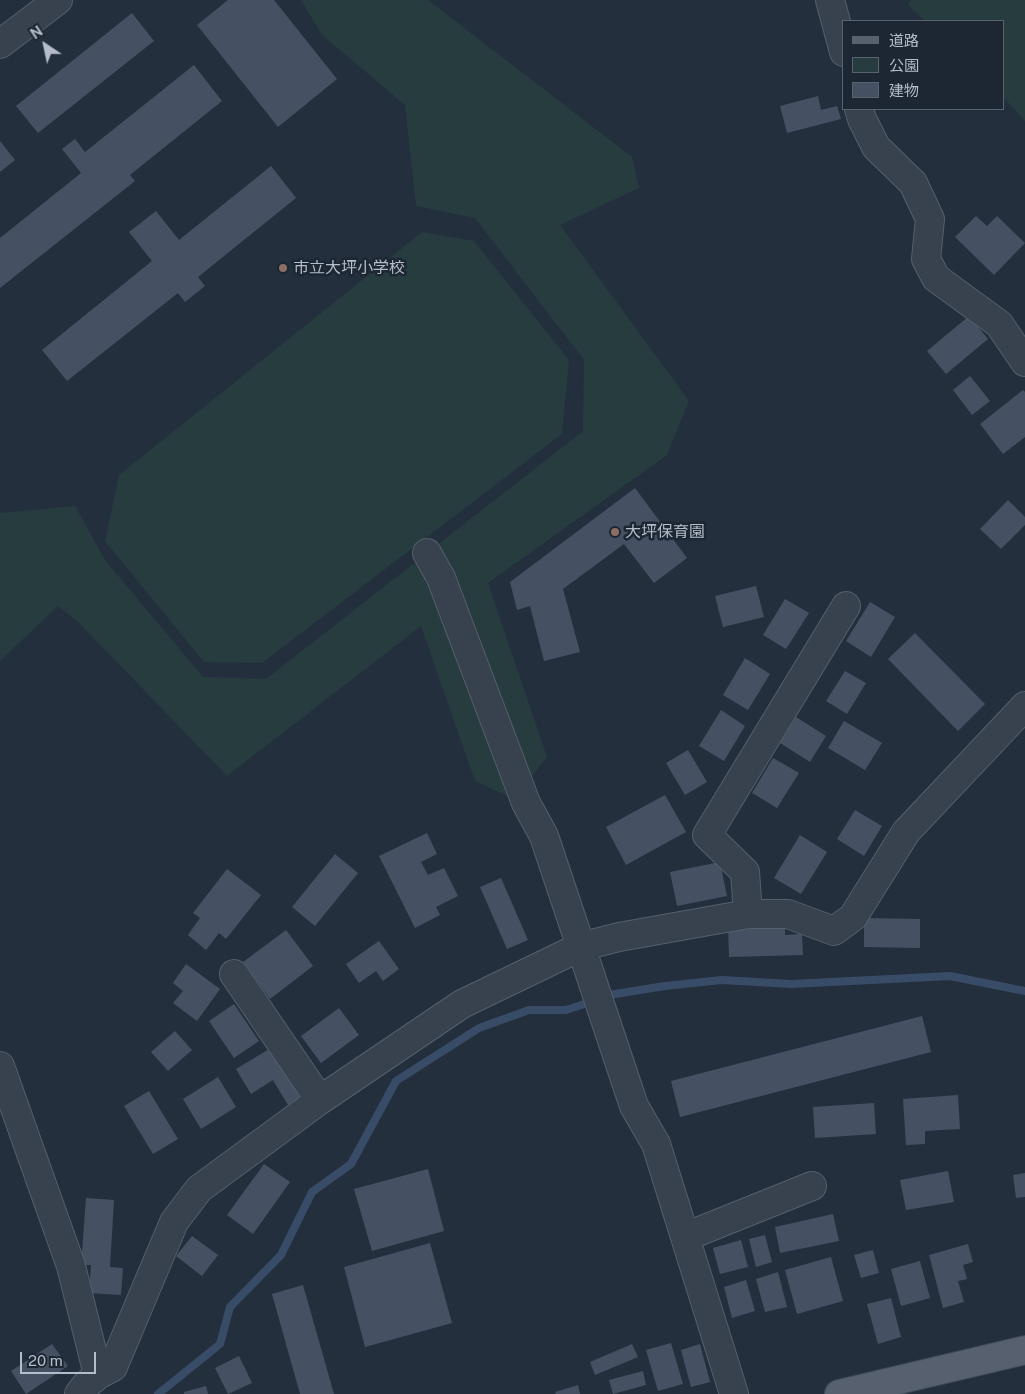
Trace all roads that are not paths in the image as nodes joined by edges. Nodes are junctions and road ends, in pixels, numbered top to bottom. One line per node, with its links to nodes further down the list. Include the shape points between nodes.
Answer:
1 (58, 0): 3 (street)
2 (830, 0): 4 (street)
3 (0, 44)
4 (842, 45)
5 (859, 110): 6 (street, via 876,148 913,183 930,219 926,259 936,278 999,324)
6 (1025, 362)
7 (427, 553): 11 (street, via 441,578 526,803 544,836)
8 (846, 606): 10 (street, via 708,835 745,872)
9 (1025, 706): 10 (street, via 906,832 852,917 834,931 788,914)
10 (748, 914): 11 (street, via 618,937)
11 (584, 958): 14 (street, via 462,1004); 16 (street, via 634,1106 656,1144)
12 (234, 974): 14 (street)
13 (0, 1066): 18 (street, via 71,1266)
14 (320, 1100): 18 (street, via 199,1189 174,1222 113,1367)
15 (812, 1186): 16 (street)
16 (685, 1237): 20 (street)
17 (1025, 1350): 19 (main road)
18 (89, 1385)
19 (893, 1388): 21 (main road)
20 (734, 1394)
21 (839, 1394)

